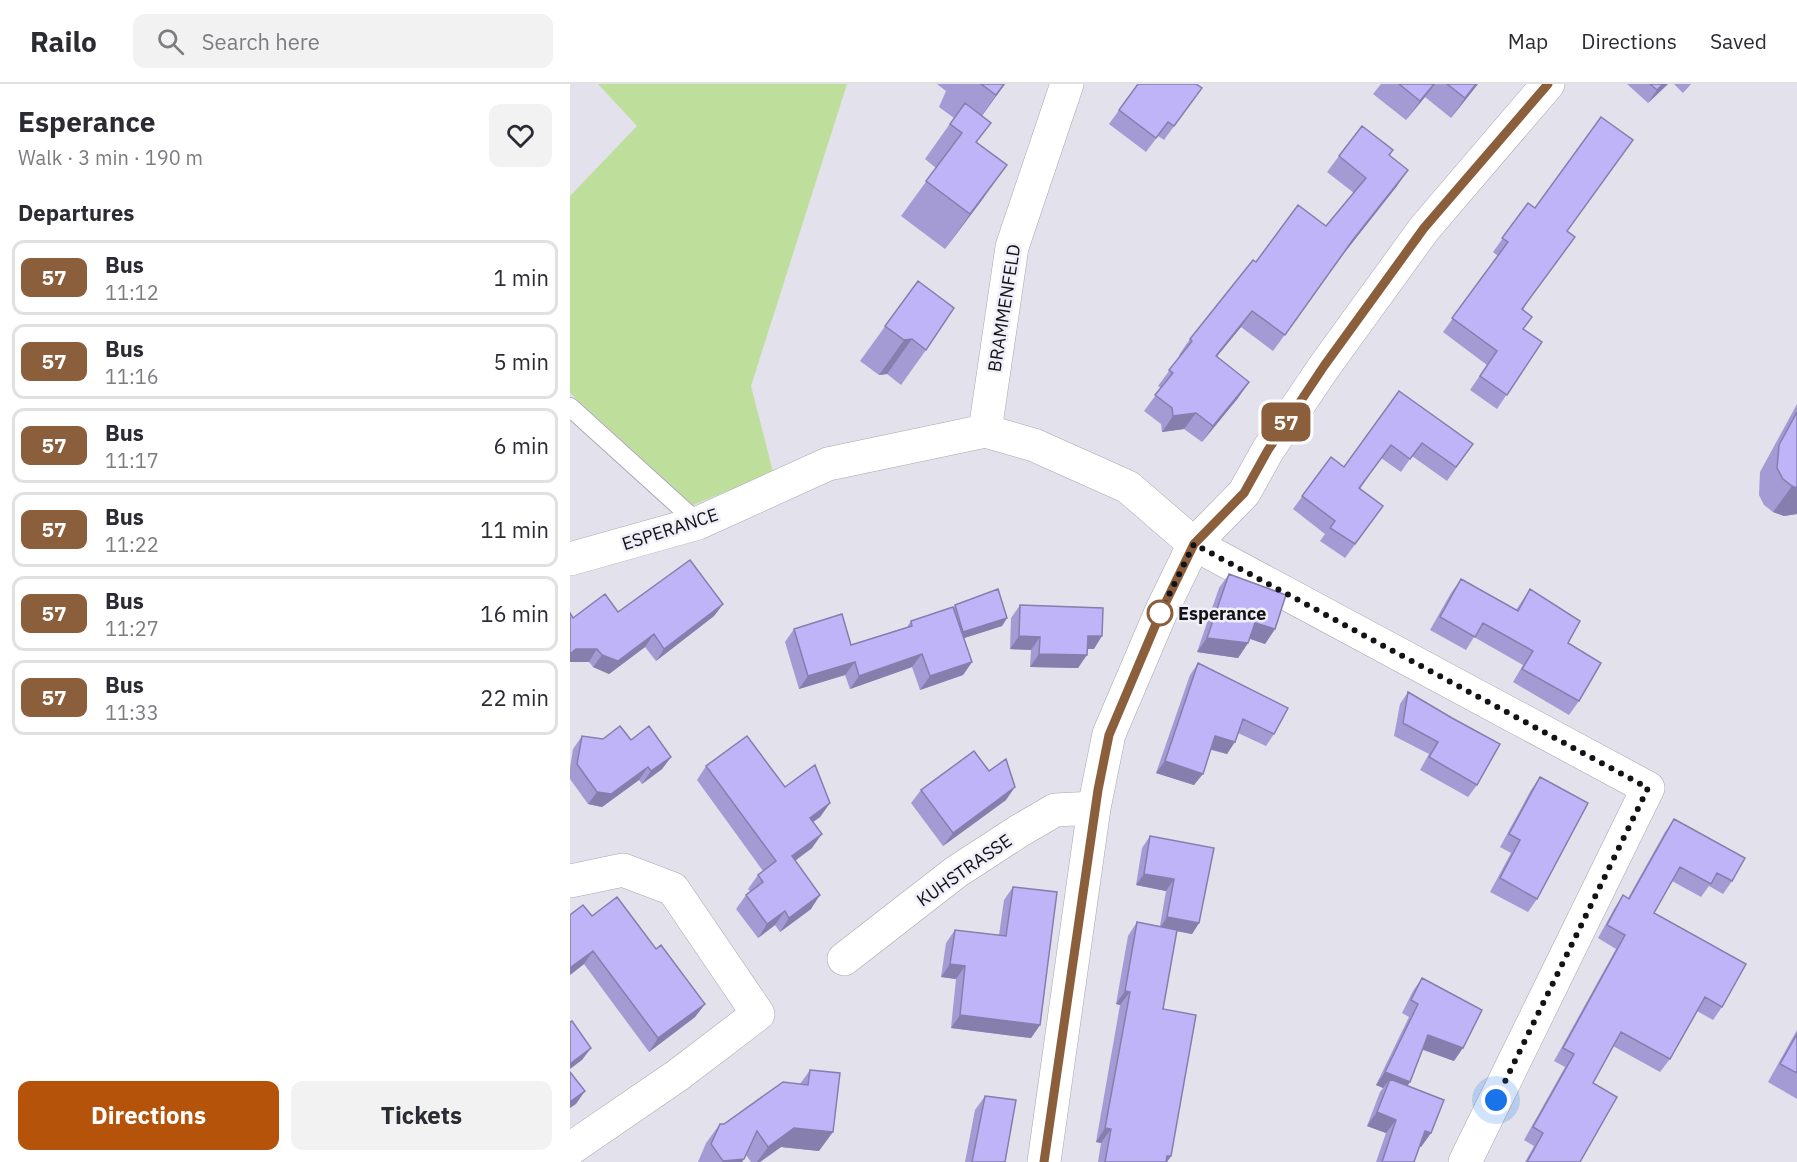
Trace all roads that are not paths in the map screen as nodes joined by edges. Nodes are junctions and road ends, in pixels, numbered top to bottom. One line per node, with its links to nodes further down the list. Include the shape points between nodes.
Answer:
1 (1067, 84): 4 (street, BRAMMENFELD, via 1012,247)
2 (1548, 84): 6 (street, via 1424,228 1324,366 1244,493)
3 (570, 407): 5 (lane)
4 (985, 431): 5 (street, ESPERANCE, via 828,464); 6 (street, ESPERANCE, via 1035,445 1128,487)
5 (698, 523): 7 (street, ESPERANCE)
6 (1194, 544): 8 (street, via 1109,735); 13 (street, ESPERANCE, via 1648,788)
7 (570, 559)
8 (1094, 808): 10 (street, KUHSTRASSE, via 1055,810 1046,815 956,873); 12 (street)
9 (570, 881): 11 (street, via 623,870 673,889 758,1014)
10 (844, 959)
11 (570, 1149)
12 (1044, 1162)
13 (1465, 1162)

